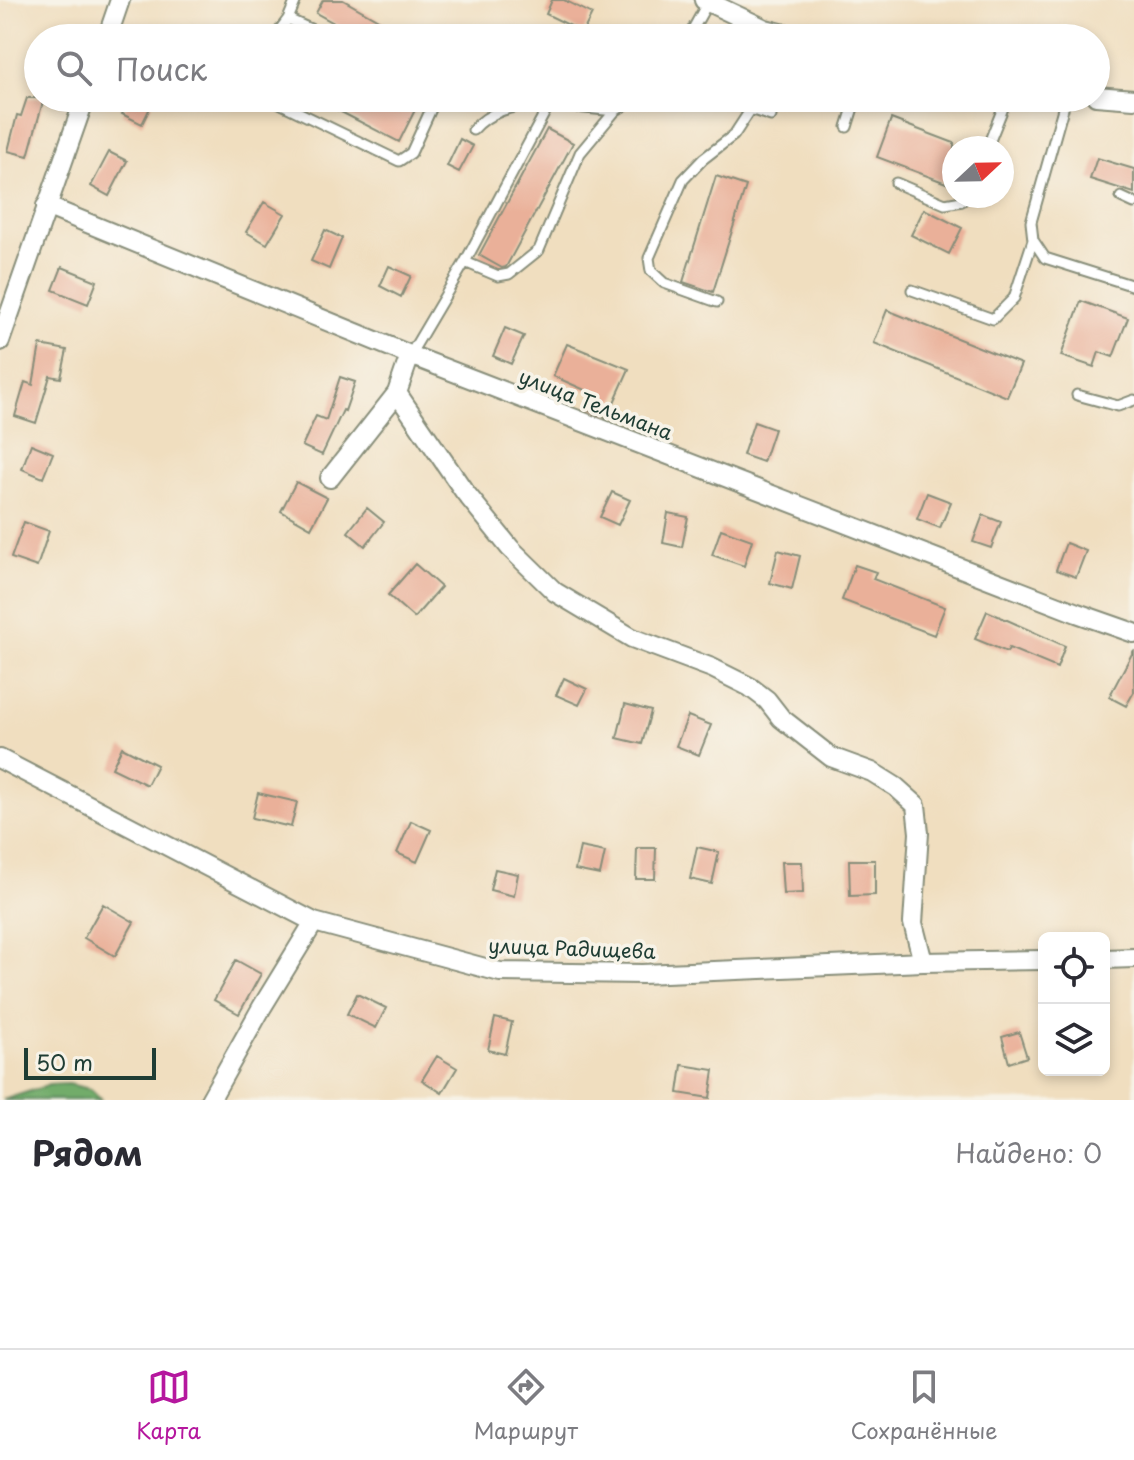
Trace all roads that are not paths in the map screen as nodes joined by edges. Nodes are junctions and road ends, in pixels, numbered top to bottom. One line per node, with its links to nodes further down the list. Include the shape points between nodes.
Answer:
1 (120, 0): 5 (street)
2 (296, 0): 4 (lane)
3 (706, 1): 8 (lane); 9 (street)
4 (288, 19): 6 (lane); 7 (lane)
5 (112, 24)
6 (284, 24)
7 (299, 24)
8 (695, 24)
9 (754, 24)
10 (1110, 97): 11 (street)
11 (1134, 99)
12 (80, 112): 31 (street)
13 (298, 112): 14 (lane, via 399,161 411,153)
14 (430, 112)
15 (495, 112): 25 (lane)
16 (541, 112): 33 (lane)
17 (614, 112): 33 (lane, via 580,153 539,250 509,274 498,276)
18 (749, 112): 36 (lane, via 734,135 683,180 649,258 651,271 664,283)
19 (760, 112): 23 (lane)
20 (852, 112): 24 (lane)
21 (1001, 112): 26 (lane)
22 (1062, 112): 32 (lane, via 1031,222)
23 (771, 116)
24 (847, 127)
25 (473, 130)
26 (992, 136)
27 (896, 183): 29 (lane)
28 (1121, 197): 30 (lane)
29 (942, 203)
30 (1134, 203)
31 (46, 206): 37 (street); 38 (street, улица Тельмана)
32 (1033, 240): 34 (lane, via 1045,258); 35 (lane, via 1014,298 993,319)
33 (465, 262): 38 (lane)
34 (1134, 286)
35 (912, 290)
36 (717, 302)
37 (0, 341)
38 (410, 355): 39 (street); 43 (street, улица Тельмана)
39 (397, 393): 42 (street); 49 (street, via 464,491 555,592 632,638 750,687 831,757 872,772 916,805 913,923)
40 (1077, 395): 41 (lane, via 1118,406)
41 (1134, 400)
42 (330, 478)
43 (1134, 633)
44 (0, 759): 45 (street, улица Радищева)
45 (314, 922): 49 (street, улица Радищева, via 500,972 642,974); 50 (street)
46 (1134, 958): 47 (street)
47 (1110, 959)
48 (1038, 960): 49 (street, улица Радищева)
49 (923, 962)
50 (210, 1100)

